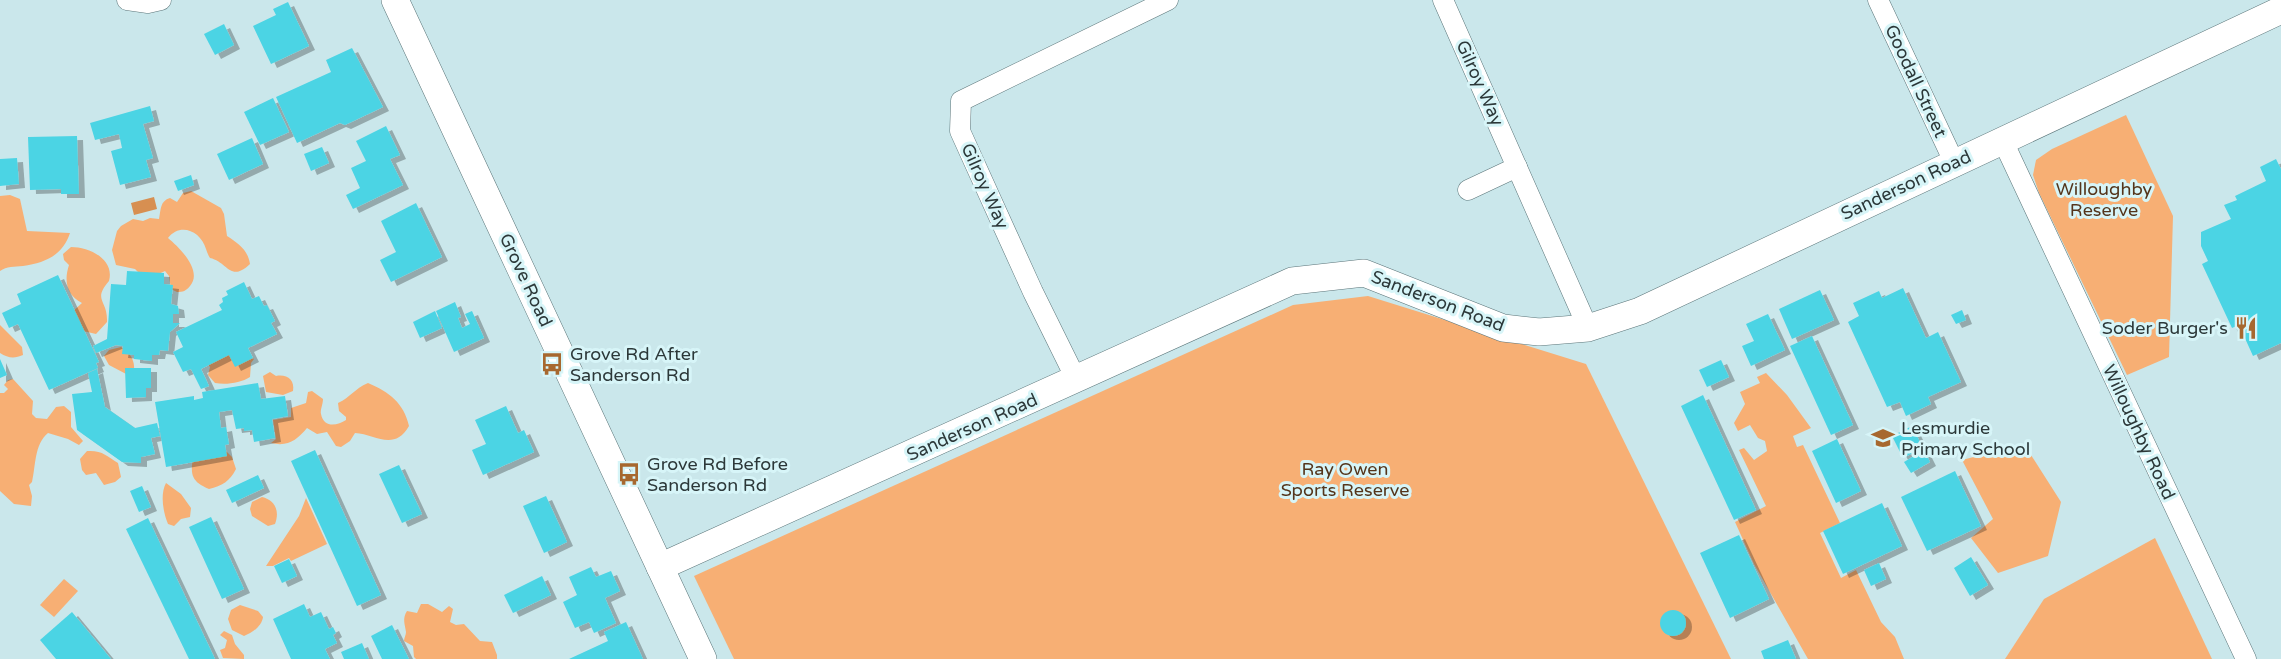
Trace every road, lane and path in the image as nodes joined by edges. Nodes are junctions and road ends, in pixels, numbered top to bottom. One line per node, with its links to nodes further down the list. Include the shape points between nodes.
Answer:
1 (126, 0): 2 (street)
2 (161, 0)
3 (395, 0): 14 (street, Grove Road)
4 (1168, 0): 13 (street, Gilroy Way, via 961,100 960,131)
5 (1443, 0): 10 (street, Gilroy Way)
6 (1878, 0): 9 (street, Goodall Street)
7 (2281, 10): 8 (street, Sanderson Road)
8 (2002, 139): 9 (street, Sanderson Road); 16 (street, Willoughby Road)
9 (1954, 162): 12 (street, Sanderson Road, via 1640,311)
10 (1517, 167): 11 (street); 12 (street, Gilroy Way)
11 (1468, 190)
12 (1588, 328): 13 (street, Sanderson Road, via 1539,332 1503,328 1364,273 1292,281)
13 (1076, 379): 14 (street, Sanderson Road)
14 (660, 567): 15 (street, Grove Road)
15 (703, 659)
16 (2246, 659)

